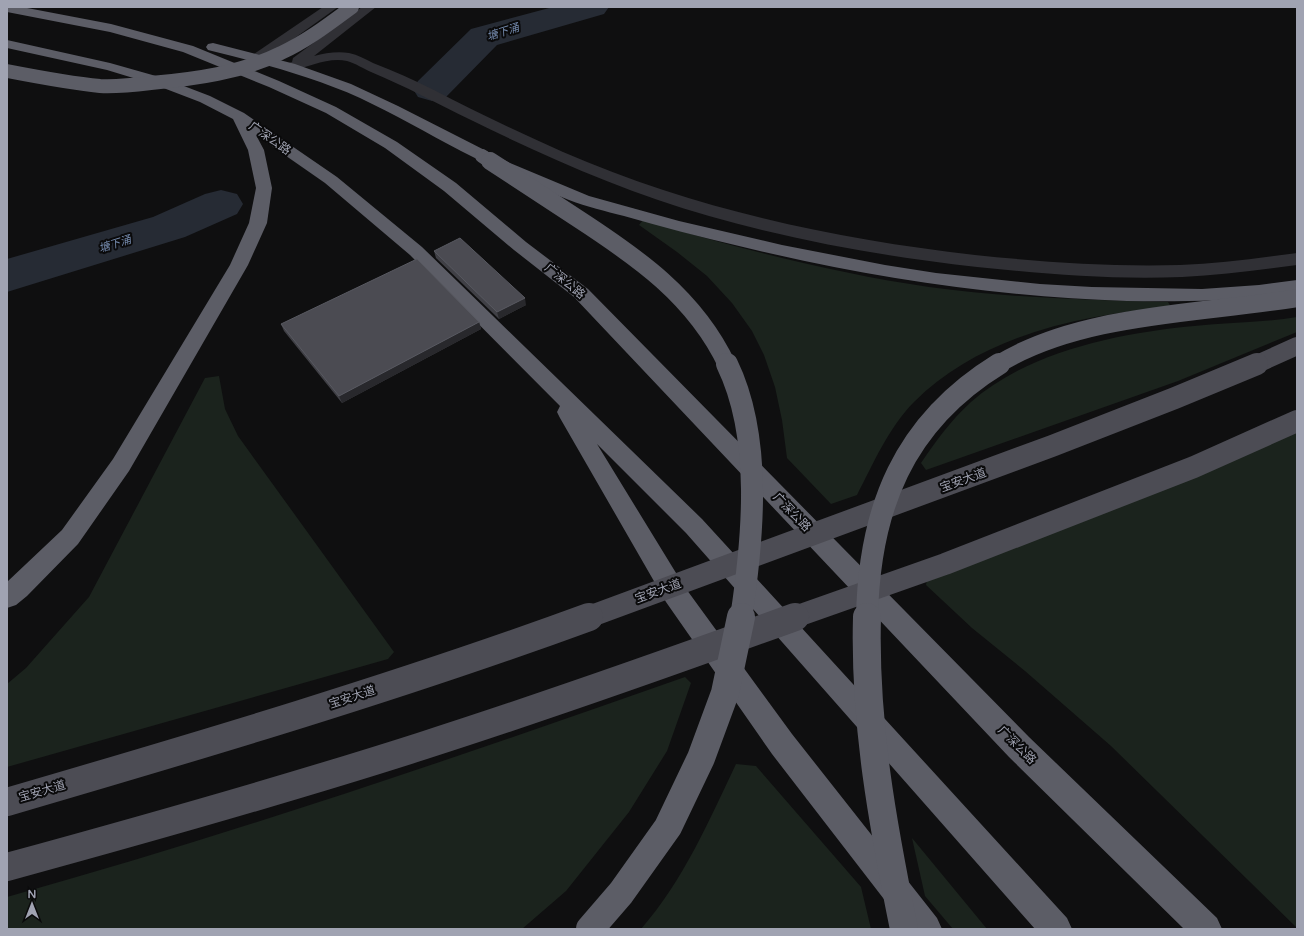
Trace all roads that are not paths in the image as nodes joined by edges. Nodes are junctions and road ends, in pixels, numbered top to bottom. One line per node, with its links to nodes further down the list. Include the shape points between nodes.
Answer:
1 (332, 7): 7 (street)
2 (352, 7): 9 (highway, bridge, via 315,34 278,55 253,65 207,76 168,82 95,86)
3 (370, 7): 8 (street)
4 (7, 8): 5 (highway)
5 (112, 28): 7 (highway); 25 (highway, 广深公路, via 181,46 317,103 355,123 391,145 450,188 581,293 1019,747)
6 (7, 44): 10 (highway, 广深公路, via 158,80)
7 (259, 57): 8 (highway)
8 (291, 67): 11 (highway, via 365,95); 12 (street, via 323,59 349,57 388,73 559,156 627,183 774,228 857,246 946,258 1110,271 1183,271)
9 (7, 71)
10 (239, 116): 16 (highway, 广深公路, via 331,180 416,251); 18 (highway, via 256,150 264,188 258,223 239,265 121,465 70,537)
11 (482, 156): 13 (highway, bridge, via 585,201 779,251 911,276 1006,288 1124,295 1237,293); 21 (highway, bridge, via 618,245 660,277 694,313 718,345 734,378 743,410 751,460 752,512 748,570 739,632 725,693 701,758 668,827 621,894)
12 (1297, 259)
13 (1297, 286)
14 (1297, 298): 22 (highway, bridge, via 1116,323 1039,343 986,370 955,395 912,449 896,476 879,520 872,551 866,620 871,732)
15 (1297, 346): 19 (main road, 宝安大道, bridge, via 1153,408 1043,451 527,639 370,692)
16 (554, 389): 23 (highway, via 675,594 782,744); 24 (highway, 广深公路, via 694,526)
17 (1297, 421): 20 (main road, bridge, via 1194,467 945,564 618,681 422,746 174,821)
18 (7, 597)
19 (7, 802)
20 (7, 867)
21 (590, 929)
22 (904, 929)
23 (926, 929)
24 (1056, 929)
25 (1206, 929)

